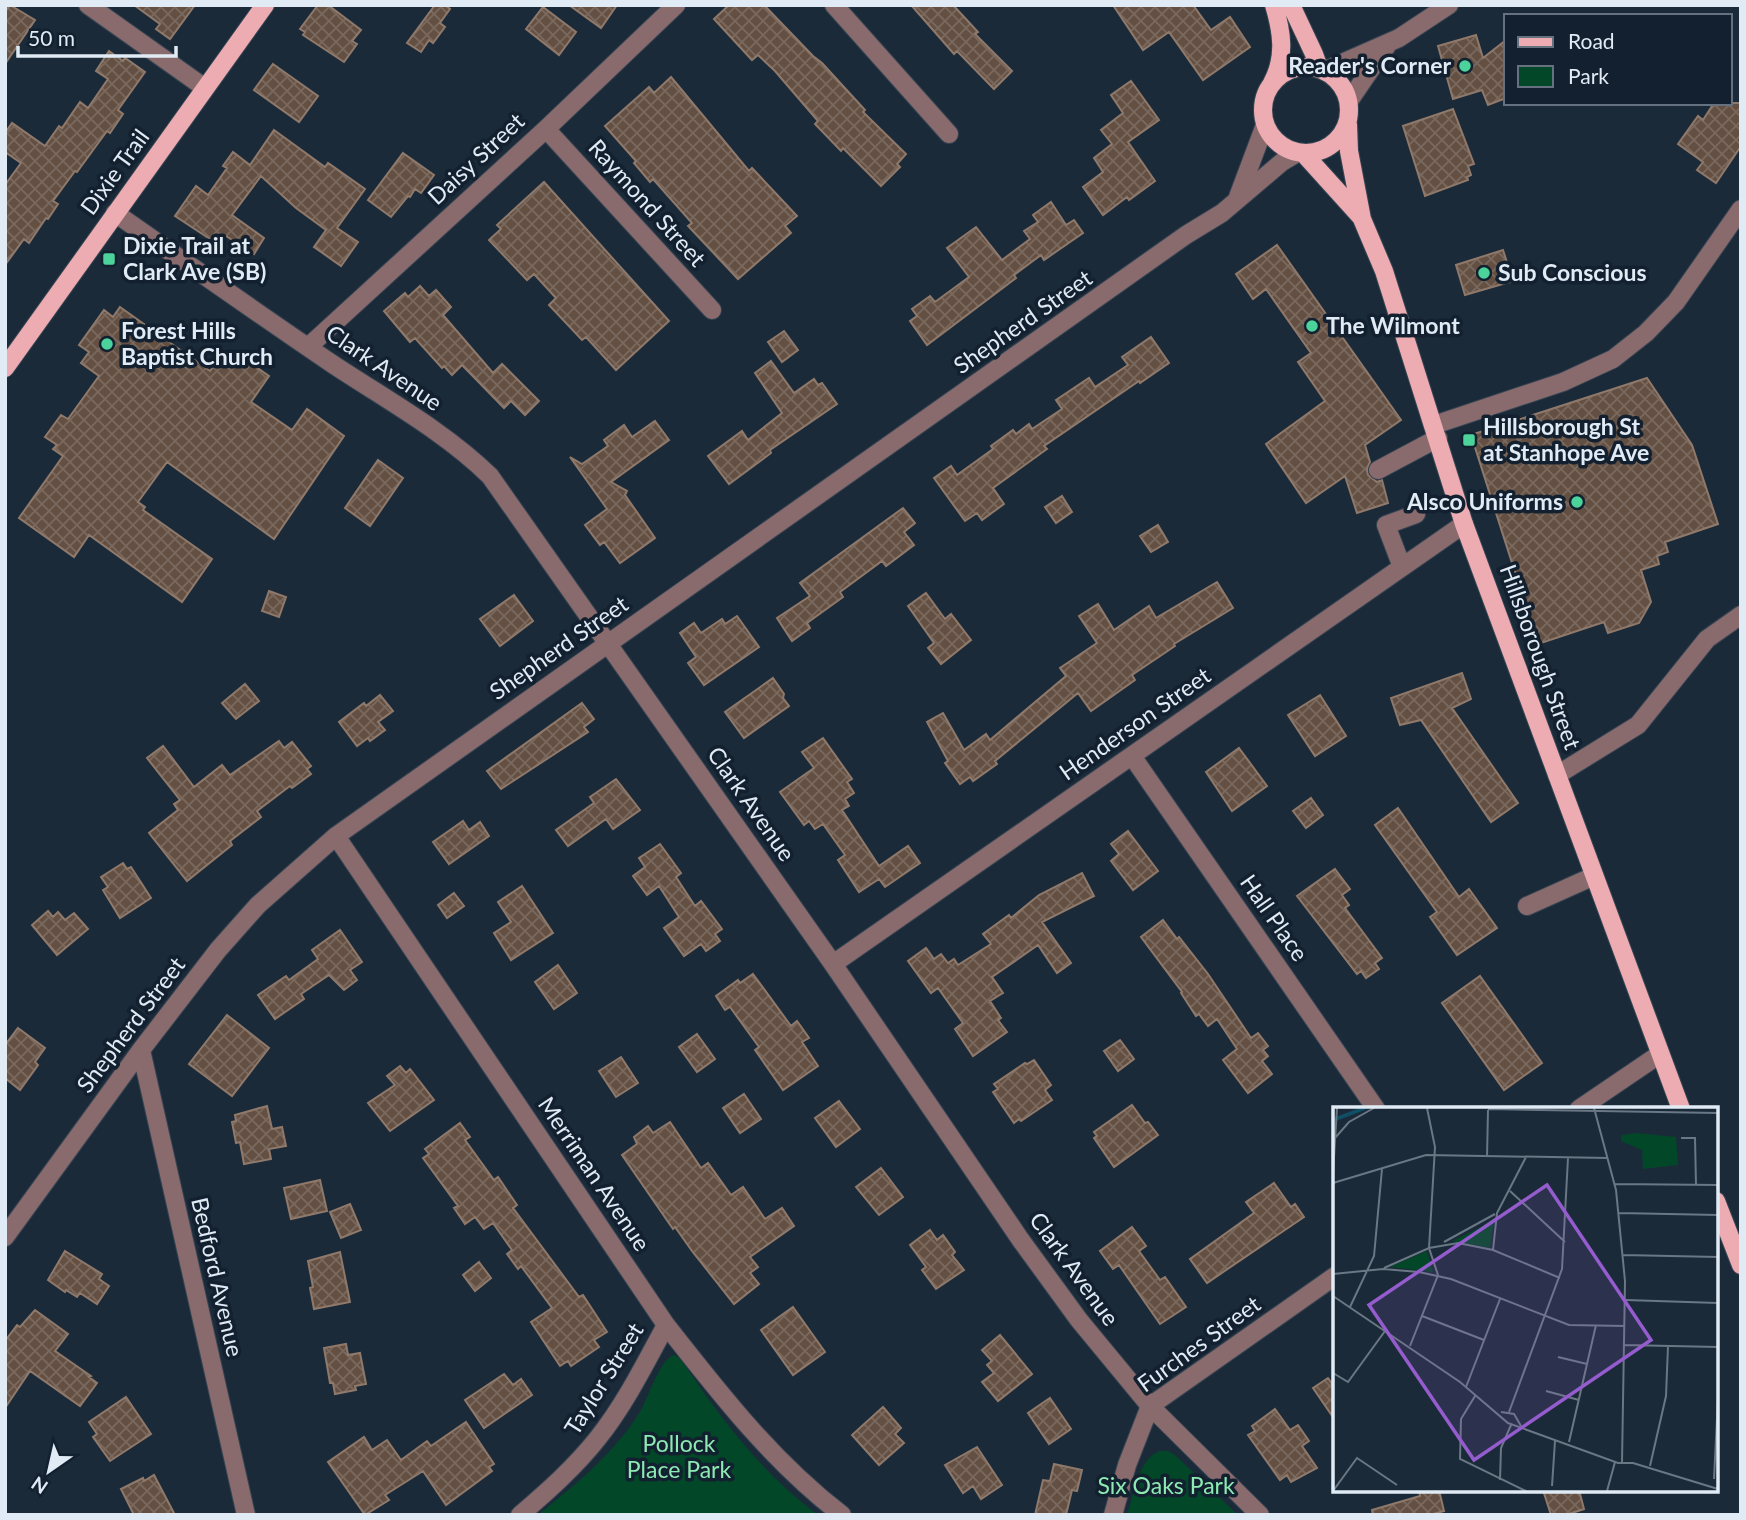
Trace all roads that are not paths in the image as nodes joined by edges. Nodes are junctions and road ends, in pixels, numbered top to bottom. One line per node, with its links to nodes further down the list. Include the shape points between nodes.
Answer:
1 (88, 5): 11 (street)
2 (265, 5): 11 (main road, Dixie Trail)
3 (676, 5): 15 (street, Daisy Street)
4 (834, 5): 16 (street)
5 (1274, 5): 10 (main road, via 1282,57)
6 (1291, 5): 9 (main road)
7 (1450, 5): 8 (street)
8 (1388, 44): 9 (street); 12 (street)
9 (1322, 70): 10 (main road, via 1293,69); 12 (main road, via 1335,78)
10 (1272, 83): 14 (main road, via 1263,102)
11 (205, 89): 20 (main road, Dixie Trail)
12 (1349, 101): 13 (main road)
13 (1348, 124): 17 (main road, via 1327,149); 21 (main road, Hillsborough Street)
14 (1265, 125): 17 (main road, via 1278,144); 18 (street)
15 (546, 128): 22 (street, Raymond Street); 23 (street, Daisy Street)
16 (949, 134)
17 (1300, 154): 18 (street, Shepherd Street, via 1282,162); 21 (main road, Hillsborough Street)
18 (1237, 200): 31 (street, Shepherd Street)
19 (1741, 209): 25 (street, via 1676,302 1613,359)
20 (116, 213): 23 (street, Clark Avenue); 24 (main road, Dixie Trail)
21 (1362, 219): 25 (main road, Hillsborough Street, via 1384,271)
22 (712, 310)
23 (308, 347): 31 (street, Clark Avenue, via 441,436 490,475)
24 (5, 368)
25 (1436, 431): 26 (street); 28 (main road, Hillsborough Street)
26 (1378, 470)
27 (1416, 514): 29 (street, via 1386,525)
28 (1464, 523): 29 (street, Henderson Street); 33 (main road, Hillsborough Street)
29 (1402, 567): 32 (street, Henderson Street)
30 (1741, 615): 33 (street, via 1707,639 1639,725)
31 (609, 643): 34 (street, Shepherd Street); 37 (street, Clark Avenue)
32 (1132, 756): 37 (street, Henderson Street); 40 (street, Hall Place)
33 (1557, 775): 35 (main road, Hillsborough Street)
34 (336, 835): 38 (street, Shepherd Street, via 258,905); 47 (street, Merriman Avenue)
35 (1594, 876): 36 (street); 39 (main road, Hillsborough Street)
36 (1527, 906)
37 (833, 964): 48 (street, Clark Avenue, via 1020,1239)
38 (141, 1050): 44 (street, Shepherd Street); 49 (street, Bedford Avenue)
39 (1660, 1054): 41 (street); 42 (main road, Hillsborough Street)
40 (1375, 1107)
41 (1582, 1107)
42 (1680, 1107)
43 (1718, 1206): 45 (main road)
44 (5, 1237)
45 (1741, 1265)
46 (1333, 1277): 48 (street, Furches Street)
47 (666, 1325): 50 (street, Taylor Street, via 599,1437); 51 (street, Merriman Avenue, via 771,1452)
48 (1150, 1406): 52 (street, Furches Street); 53 (street, Clark Avenue)
49 (246, 1515)
50 (520, 1515)
51 (842, 1515)
52 (1113, 1515)
53 (1260, 1515)

